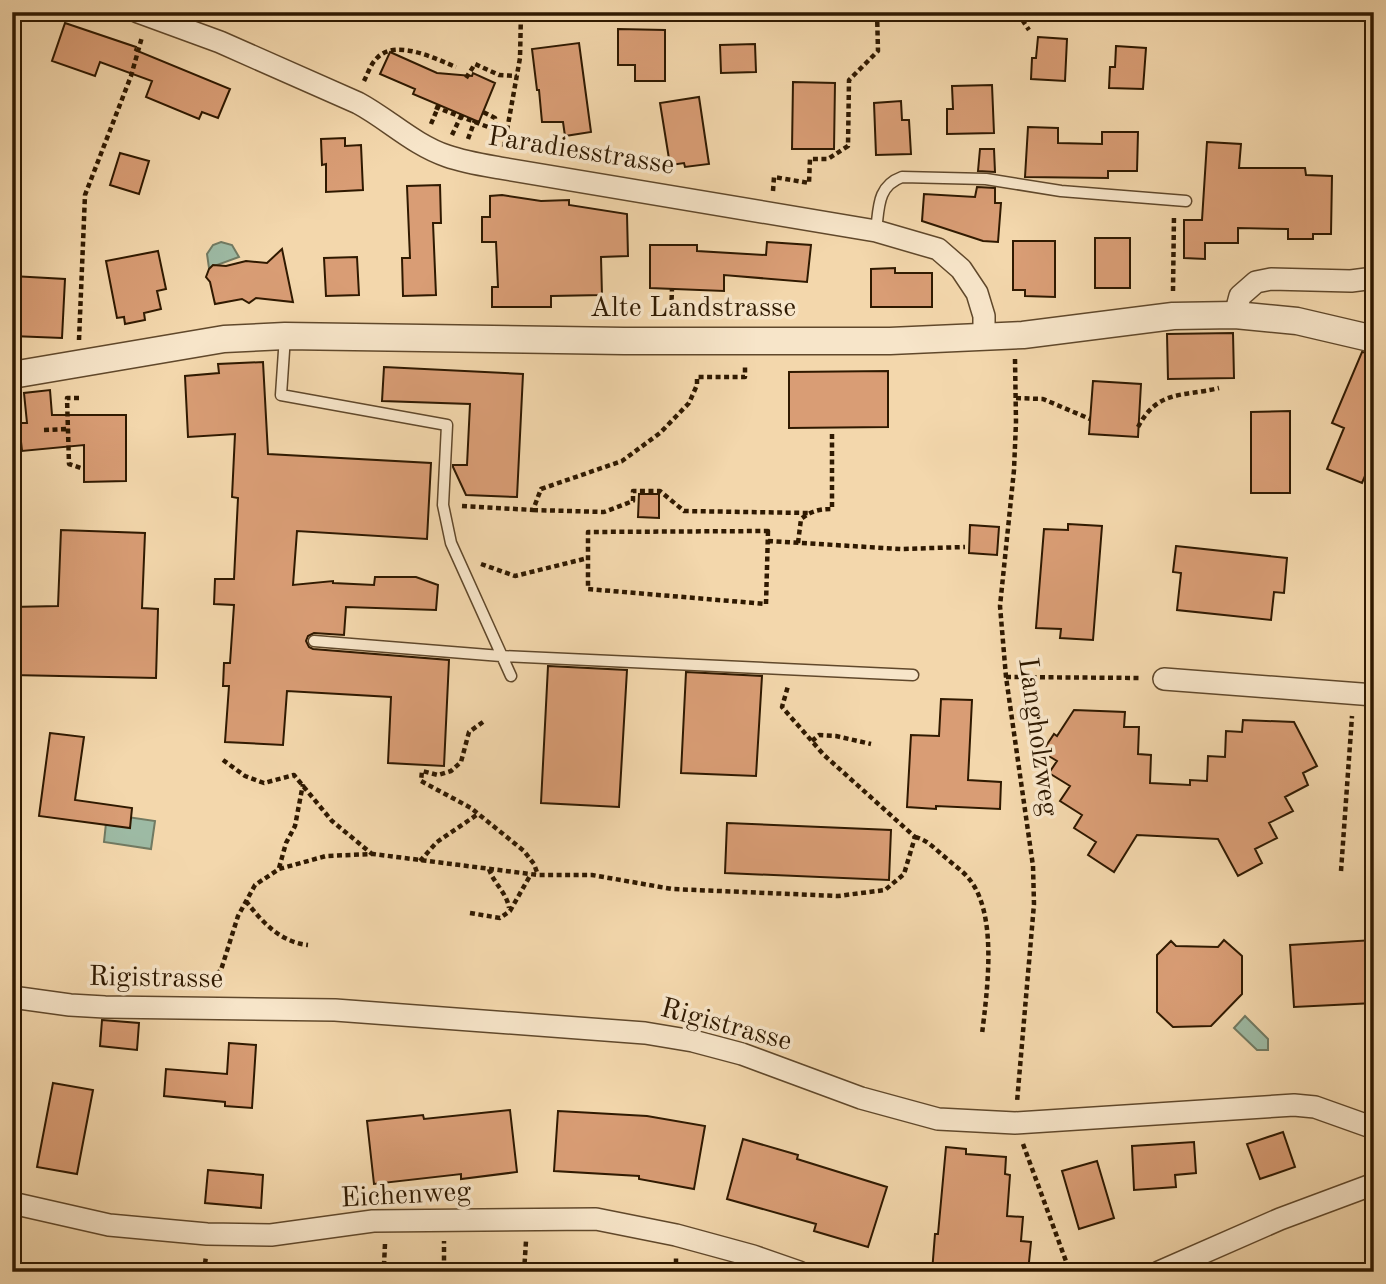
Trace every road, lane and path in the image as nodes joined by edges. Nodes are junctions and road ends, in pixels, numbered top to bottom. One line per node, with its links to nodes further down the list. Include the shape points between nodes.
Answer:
1 (138, 12): 15 (street, Paradiesstrasse, via 333,92 379,114 446,156)
2 (521, 12): 8 (path)
3 (877, 12): 15 (path, via 878,51 849,80 848,146 828,159 810,159 809,183 774,177)
4 (1021, 12): 5 (path)
5 (1029, 30)
6 (142, 39): 22 (path, via 85,195)
7 (456, 67): 10 (path, via 406,50 391,51 373,63)
8 (517, 76): 9 (path, via 499,75 475,65); 13 (path, via 508,123)
9 (466, 78)
10 (361, 92)
11 (435, 107): 13 (path, via 496,131)
12 (483, 112): 13 (path, via 495,118)
13 (495, 124)
14 (1180, 201): 16 (lane, via 986,179 902,177 884,189); 20 (path)
15 (772, 214): 16 (street, Paradiesstrasse)
16 (876, 232): 24 (street, Paradiesstrasse, via 938,248 961,270 977,293)
17 (1374, 278): 19 (street, via 1256,282 1240,296)
18 (672, 288): 21 (path)
19 (1235, 315): 20 (street, Alte Landstrasse); 25 (street, Alte Landstrasse, via 1297,321)
20 (1173, 316): 24 (street, Alte Landstrasse)
21 (671, 325)
22 (79, 332)
23 (285, 336): 24 (street, Alte Landstrasse, via 624,341); 28 (street, Alte Landstrasse, via 224,339); 38 (lane, via 281,395 447,425)
24 (984, 337)
25 (1374, 339)
26 (1015, 356): 31 (path, Langholzweg)
27 (745, 365): 39 (path, via 745,377 696,377 689,403 660,433 622,461 541,488)
28 (12, 375)
29 (1219, 388): 33 (path, via 1162,401 1147,410)
30 (79, 398): 34 (path, via 67,398)
31 (1016, 398): 32 (path, via 1043,399); 51 (path, Langholzweg, via 1014,470 1000,606)
32 (1090, 419)
33 (1138, 428)
34 (68, 429): 35 (path); 37 (path, via 69,464)
35 (44, 430)
36 (832, 434): 40 (path, via 832,509)
37 (84, 469)
38 (443, 505): 39 (path); 44 (lane)
39 (533, 510): 40 (path, via 604,512 633,501 632,491 660,491 684,511)
40 (809, 513): 42 (path, via 801,519)
41 (768, 541): 42 (path); 45 (path, via 768,531 588,532); 45 (path, via 766,604 588,589)
42 (798, 543): 43 (path, via 901,549)
43 (965, 547)
44 (457, 556): 45 (path, via 515,576); 47 (lane)
45 (588, 558)
46 (314, 641): 47 (lane)
47 (501, 656): 48 (lane); 49 (lane)
48 (793, 669): 50 (lane); 55 (path, via 782,707)
49 (511, 676)
50 (913, 676)
51 (1006, 677): 52 (path); 75 (path, Langholzweg, via 1033,866 1034,904)
52 (1164, 679): 53 (street)
53 (1364, 694): 65 (path)
54 (483, 722): 59 (path, via 469,732 461,762 438,775 422,771 421,781)
55 (812, 741): 56 (path, via 819,735); 60 (path)
56 (872, 744)
57 (223, 760): 58 (path, via 264,783 294,775)
58 (303, 784): 61 (path, via 332,821); 63 (path, via 295,826)
59 (478, 814): 62 (path, via 437,842); 67 (path, via 523,851)
60 (915, 837): 67 (path, via 904,874 885,890 838,896 672,888 592,875); 74 (path, via 924,839 954,865 980,898 989,958)
61 (373, 854): 62 (path); 63 (path, via 326,856)
62 (420, 862): 64 (path)
63 (279, 869): 68 (path, via 255,885)
64 (489, 869): 66 (path); 69 (path)
65 (1341, 872)
66 (531, 874): 67 (path); 69 (path)
67 (538, 875)
68 (246, 901): 71 (path, via 280,936); 73 (path, via 221,970)
69 (510, 911): 70 (path, via 500,918)
70 (470, 913)
71 (308, 945)
72 (12, 997): 73 (street, Rigistrasse, via 71,1005)
73 (175, 1007): 75 (street, Rigistrasse, via 335,1010 645,1033 742,1054 900,1110 938,1119)
74 (982, 1034)
75 (1016, 1123): 76 (street, Rigistrasse, via 1294,1105 1315,1107); 87 (path)
76 (1374, 1128)
77 (1374, 1184): 88 (street)
78 (12, 1203): 86 (street, Eichenweg, via 109,1225 207,1234 271,1235 373,1221 596,1219 676,1235)
79 (385, 1251): 82 (path)
80 (444, 1258): 83 (path)
81 (12, 1269): 84 (path)
82 (387, 1269): 83 (path)
83 (445, 1270): 85 (path)
84 (53, 1272)
85 (479, 1272)
86 (799, 1272)
87 (1070, 1272)
88 (1159, 1272)

